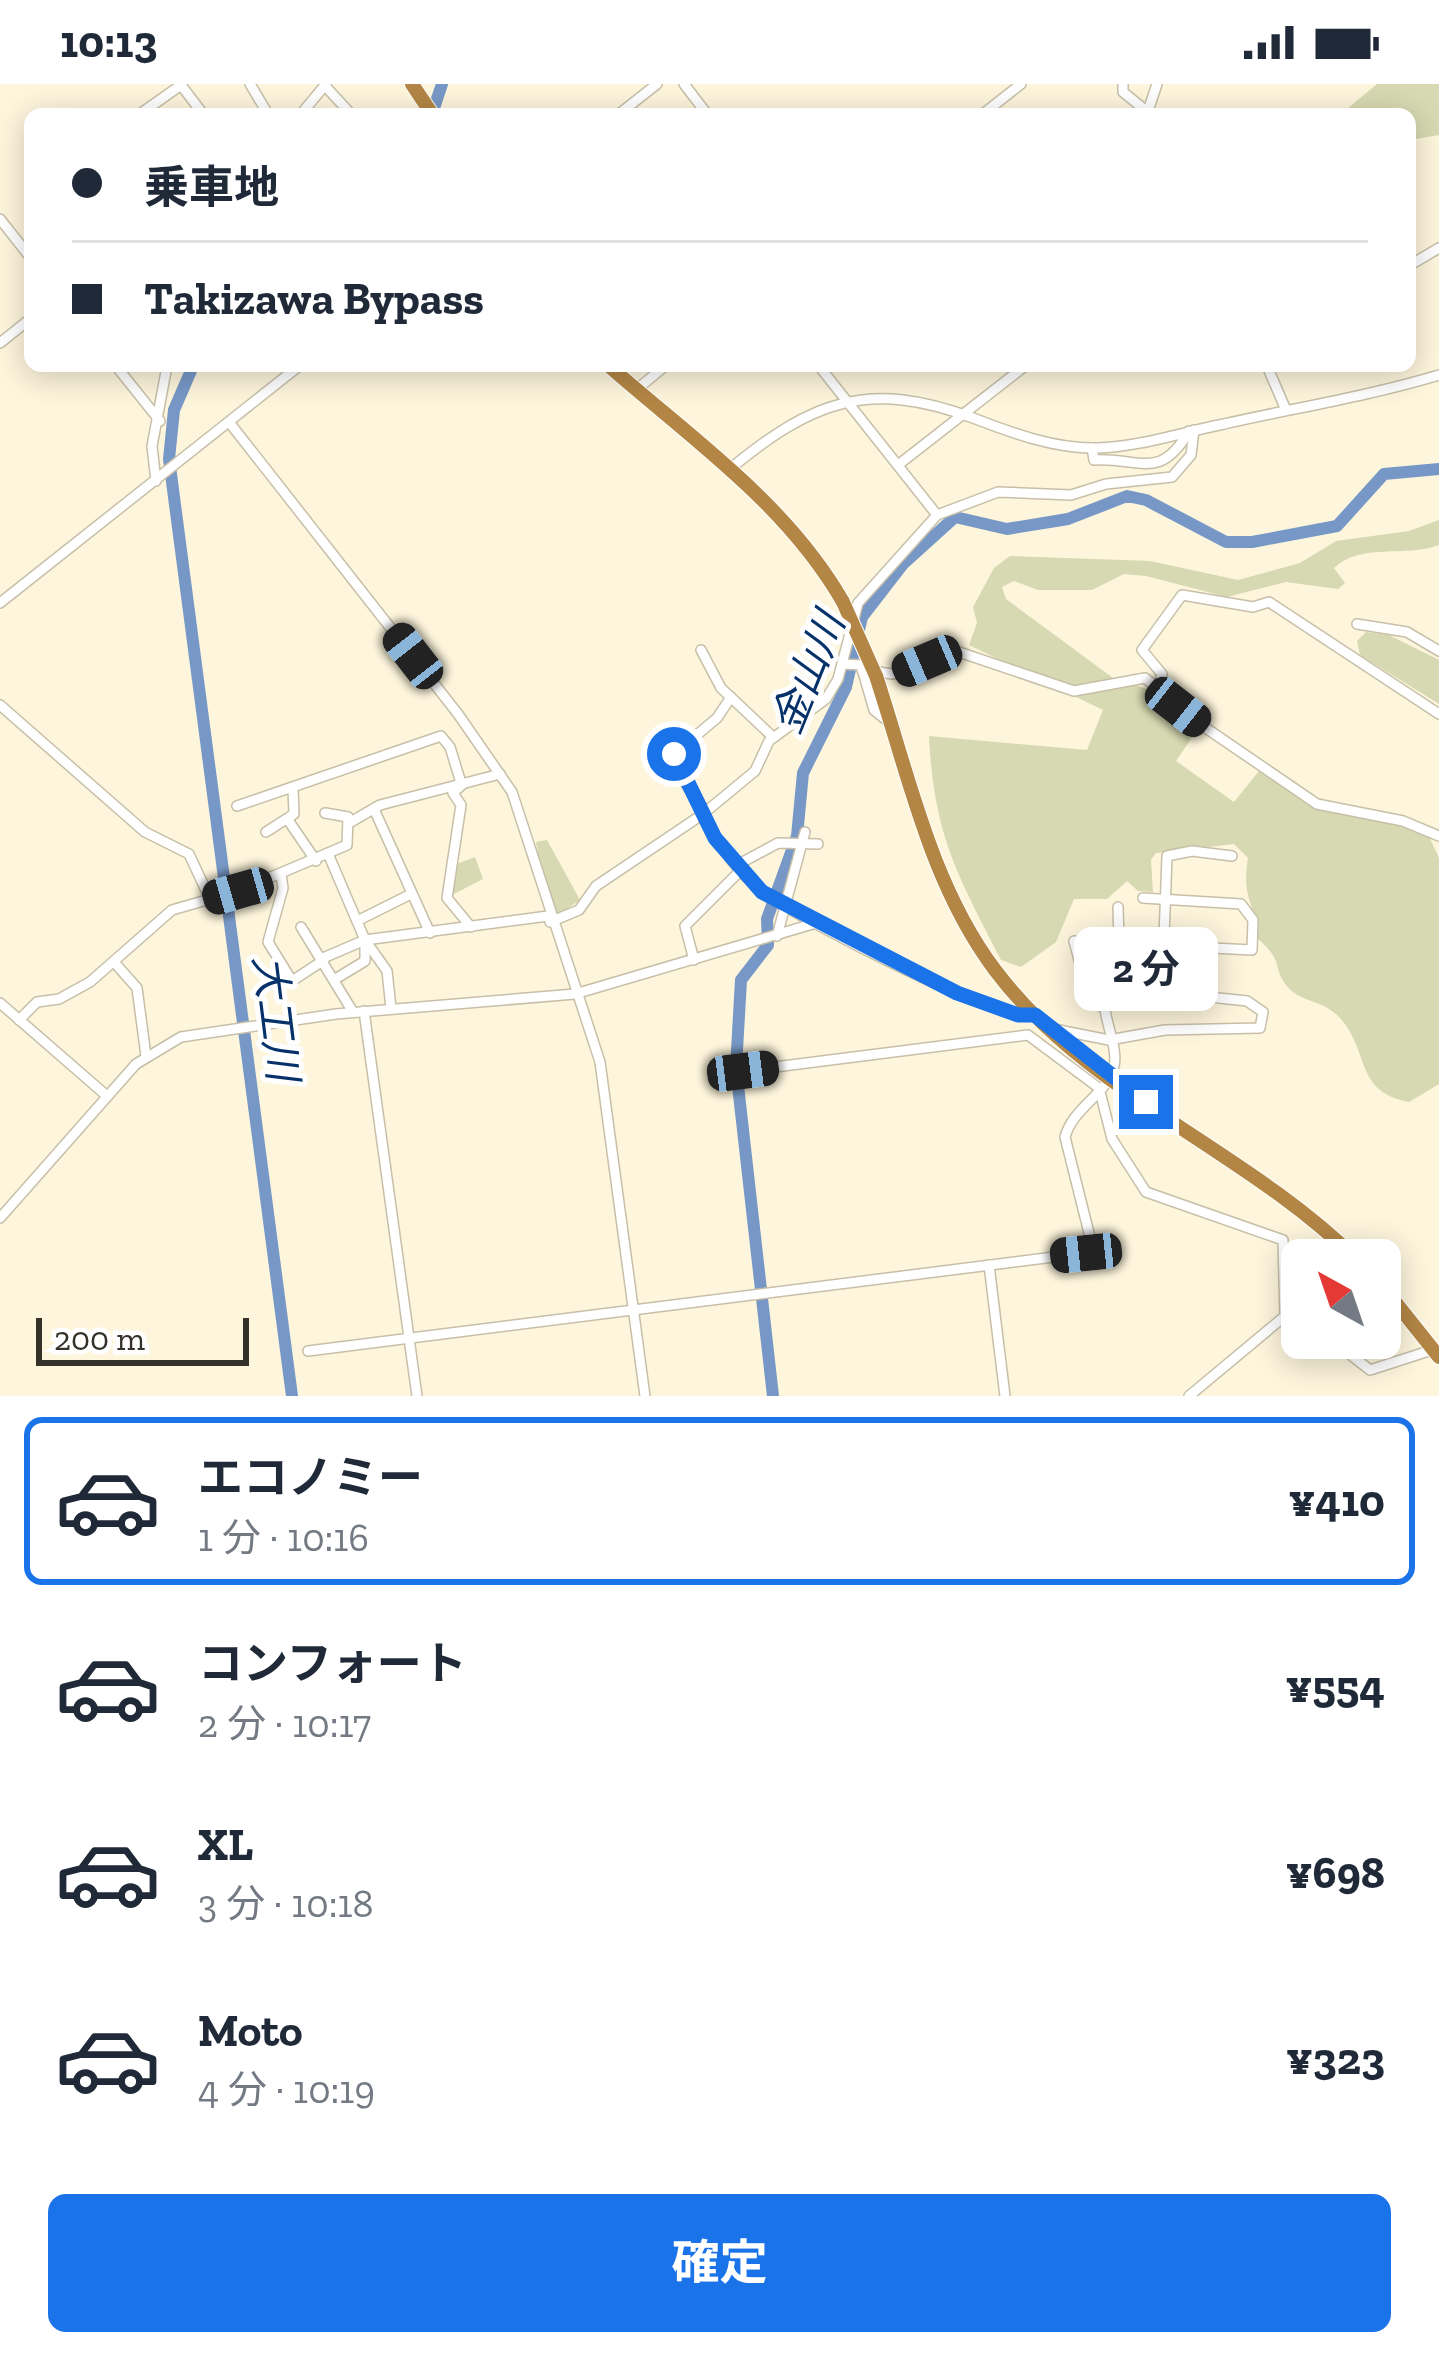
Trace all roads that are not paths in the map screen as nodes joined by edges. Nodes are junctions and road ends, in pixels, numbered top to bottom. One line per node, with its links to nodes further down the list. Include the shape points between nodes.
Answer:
1 (657, 84): 9 (street)
2 (684, 84): 10 (street)
3 (1021, 84): 11 (street)
4 (1123, 84): 12 (street)
5 (181, 85): 7 (street)
6 (323, 86): 8 (street)
7 (148, 108)
8 (345, 108)
9 (627, 108)
10 (702, 108)
11 (991, 108)
12 (1145, 108)
13 (0, 219): 14 (street)
14 (24, 249)
15 (24, 324): 16 (street)
16 (0, 343)
17 (121, 372): 30 (street)
18 (166, 372): 30 (street)
19 (292, 372): 31 (street)
20 (615, 372): 26 (highway)
21 (657, 372): 26 (street)
22 (824, 372): 27 (street)
23 (1017, 372): 29 (street)
24 (1270, 372): 28 (street)
25 (1439, 375): 28 (street)
26 (636, 390): 35 (highway)
27 (847, 401): 29 (street, via 882,397); 34 (street); 35 (street, via 776,431)
28 (1286, 410): 32 (street)
29 (963, 414): 33 (street, via 1015,434); 34 (street)
30 (160, 422): 36 (street, via 152,446)
31 (229, 422): 36 (street); 52 (street)
32 (1191, 430): 33 (street); 33 (street, via 1153,465 1094,460); 37 (street, via 1191,455 1172,477 1071,495 998,492)
33 (1092, 448)
34 (898, 465): 37 (street)
35 (730, 469): 45 (highway, bridge, via 802,541 844,602)
36 (156, 481): 39 (street)
37 (937, 515): 44 (street, via 858,603)
38 (0, 583): 39 (street)
39 (5, 599)
40 (1357, 624): 42 (street, via 1407,632)
41 (700, 650): 48 (street)
42 (1439, 650)
43 (927, 661): 45 (street); 46 (street); 47 (street, via 964,652 1075,692 1136,677)
44 (842, 664): 45 (street); 51 (street, via 826,699)
45 (869, 673): 94 (highway, via 950,894 995,970)
46 (922, 674)
47 (1158, 687): 50 (street, via 1162,674 1142,650 1182,595 1253,607 1269,602); 62 (street, via 1317,804)
48 (731, 698): 51 (street); 58 (street, via 674,754)
49 (0, 705): 72 (street, via 145,832 189,854)
50 (1439, 714)
51 (773, 737): 58 (street, via 755,771)
52 (500, 774): 53 (street); 76 (street)
53 (463, 783): 54 (street, via 442,736); 56 (street); 80 (street, via 454,793 461,805 447,898)
54 (293, 788): 55 (street); 59 (street, via 296,808)
55 (237, 806)
56 (374, 809): 60 (street); 70 (street)
57 (326, 813): 60 (street, via 344,812)
58 (704, 813): 68 (street); 76 (street, via 596,886 579,910)
59 (288, 820): 61 (street); 67 (street)
60 (349, 823): 65 (street, via 350,841)
61 (266, 832)
62 (1439, 836)
63 (805, 839): 64 (street); 68 (street, via 778,843); 74 (street)
64 (818, 844)
65 (329, 856): 67 (street); 77 (street)
66 (1232, 856): 73 (street, via 1167,856)
67 (316, 861): 69 (street)
68 (740, 867): 74 (street); 87 (street, via 685,926)
69 (280, 875): 72 (street); 86 (street, via 268,942 292,981)
70 (411, 894): 77 (street); 81 (street)
71 (1143, 898): 73 (street)
72 (210, 899): 88 (street, via 172,910)
73 (1167, 899): 85 (street); 85 (street, via 1241,904 1253,920 1252,950)
74 (784, 904): 78 (street); 82 (street)
75 (1118, 907): 84 (street)
76 (549, 919): 80 (street); 90 (street)
77 (357, 921): 83 (street)
78 (816, 923): 82 (street); 94 (street, via 957,993)
79 (301, 927): 86 (street)
80 (471, 927): 81 (street)
81 (430, 933): 83 (street)
82 (777, 936): 87 (street)
83 (365, 940): 86 (street); 89 (street, via 365,962); 92 (street, via 387,970)
84 (1118, 942): 85 (street); 97 (street, via 1074,941 1089,998 1105,1010)
85 (1164, 947): 97 (street, via 1162,992 1247,1001 1263,1012 1262,1025)
86 (324, 959): 89 (street)
87 (694, 960): 90 (street)
88 (114, 962): 95 (street); 98 (street, via 137,988)
89 (337, 978): 93 (street)
90 (574, 994): 92 (street); 106 (street, via 600,1062)
91 (0, 1003): 95 (street)
92 (391, 1008): 93 (street)
93 (358, 1011): 98 (street, via 181,1037); 109 (street)
94 (1035, 1015): 96 (highway)
95 (19, 1020): 101 (street)
96 (1049, 1028): 97 (street); 100 (highway)
97 (1108, 1040): 100 (street, via 1115,1056)
98 (146, 1056): 101 (street)
99 (743, 1071): 100 (street, via 1028,1035)
100 (1105, 1083): 103 (street, via 1112,1138 1146,1192); 104 (highway, via 1291,1203); 105 (street, via 1076,1112 1064,1145 1090,1250)
101 (107, 1096): 102 (street)
102 (0, 1218)
103 (1281, 1239)
104 (1333, 1239)
105 (989, 1265): 106 (street); 115 (street)
106 (634, 1307): 109 (street); 114 (street)
107 (1401, 1308): 111 (highway)
108 (1281, 1320): 116 (street)
109 (410, 1336): 110 (street); 113 (street)
110 (308, 1351)
111 (1437, 1351): 112 (street, via 1370,1370)
112 (1356, 1359)
113 (417, 1396)
114 (644, 1396)
115 (1005, 1396)
116 (1189, 1396)

